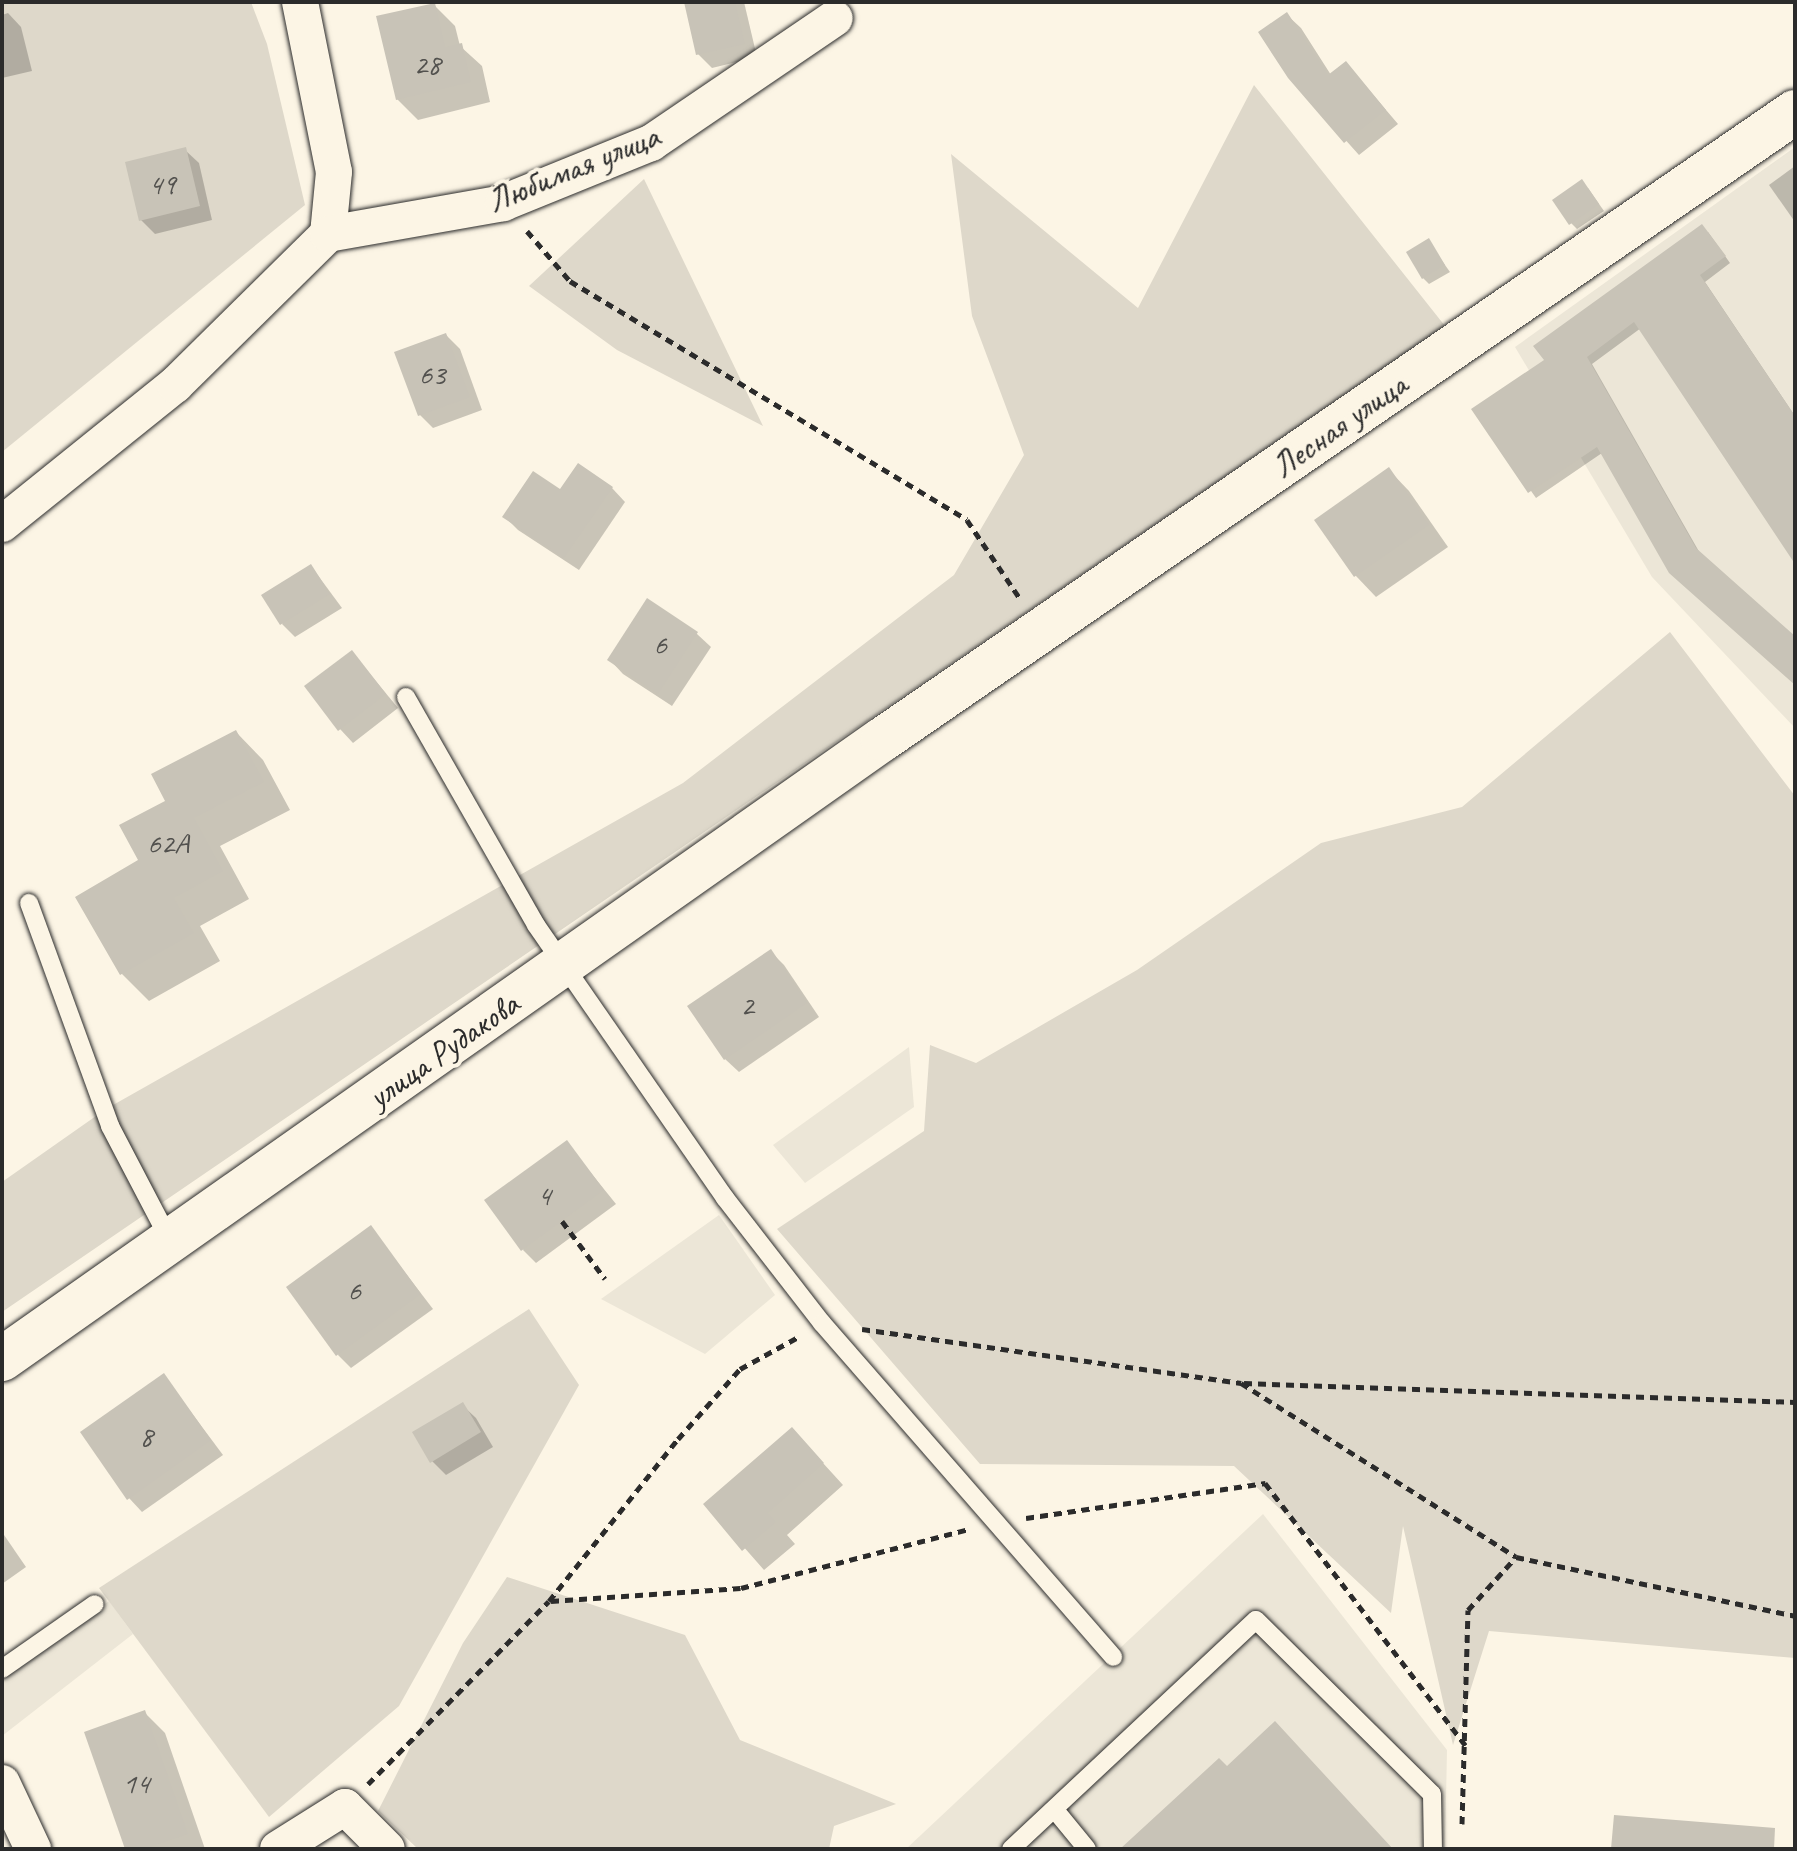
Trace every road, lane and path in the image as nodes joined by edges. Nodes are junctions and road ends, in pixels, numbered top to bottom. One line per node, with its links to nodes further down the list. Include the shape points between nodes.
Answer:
1 (300, 2): 5 (street, via 334,172)
2 (835, 18): 4 (street, Любимая улица, via 651,143)
3 (1795, 112): 7 (main road, Лесная улица)
4 (503, 203): 5 (street, Любимая улица); 7 (path, via 570,281 967,520)
5 (328, 234): 6 (street, via 175,385)
6 (2, 524)
7 (1041, 631): 9 (main road, Лесная улица)
8 (406, 697): 11 (lane)
9 (883, 739): 11 (main road, улица Рудакова)
10 (29, 903): 13 (lane, via 110,1126)
11 (564, 965): 13 (main road, улица Рудакова); 15 (lane, via 725,1198)
12 (562, 1221): 14 (path)
13 (170, 1241): 16 (main road, улица Рудакова)
14 (605, 1279)
15 (822, 1323): 17 (path); 22 (lane); 25 (path, via 740,1369 549,1601)
16 (2, 1359)
17 (1241, 1383): 18 (path); 19 (path)
18 (1795, 1402)
19 (1516, 1557): 21 (path); 27 (path, via 1468,1610)
20 (95, 1604): 23 (lane)
21 (1795, 1616)
22 (1113, 1657)
23 (2, 1669)
24 (2, 1783): 28 (street)
25 (345, 1807): 29 (street); 30 (street)
26 (1055, 1810): 31 (lane); 32 (lane); 33 (lane, via 1256,1620 1432,1794)
27 (1462, 1834)
28 (33, 1849)
29 (278, 1849)
30 (387, 1849)
31 (1011, 1849)
32 (1087, 1849)
33 (1433, 1849)

